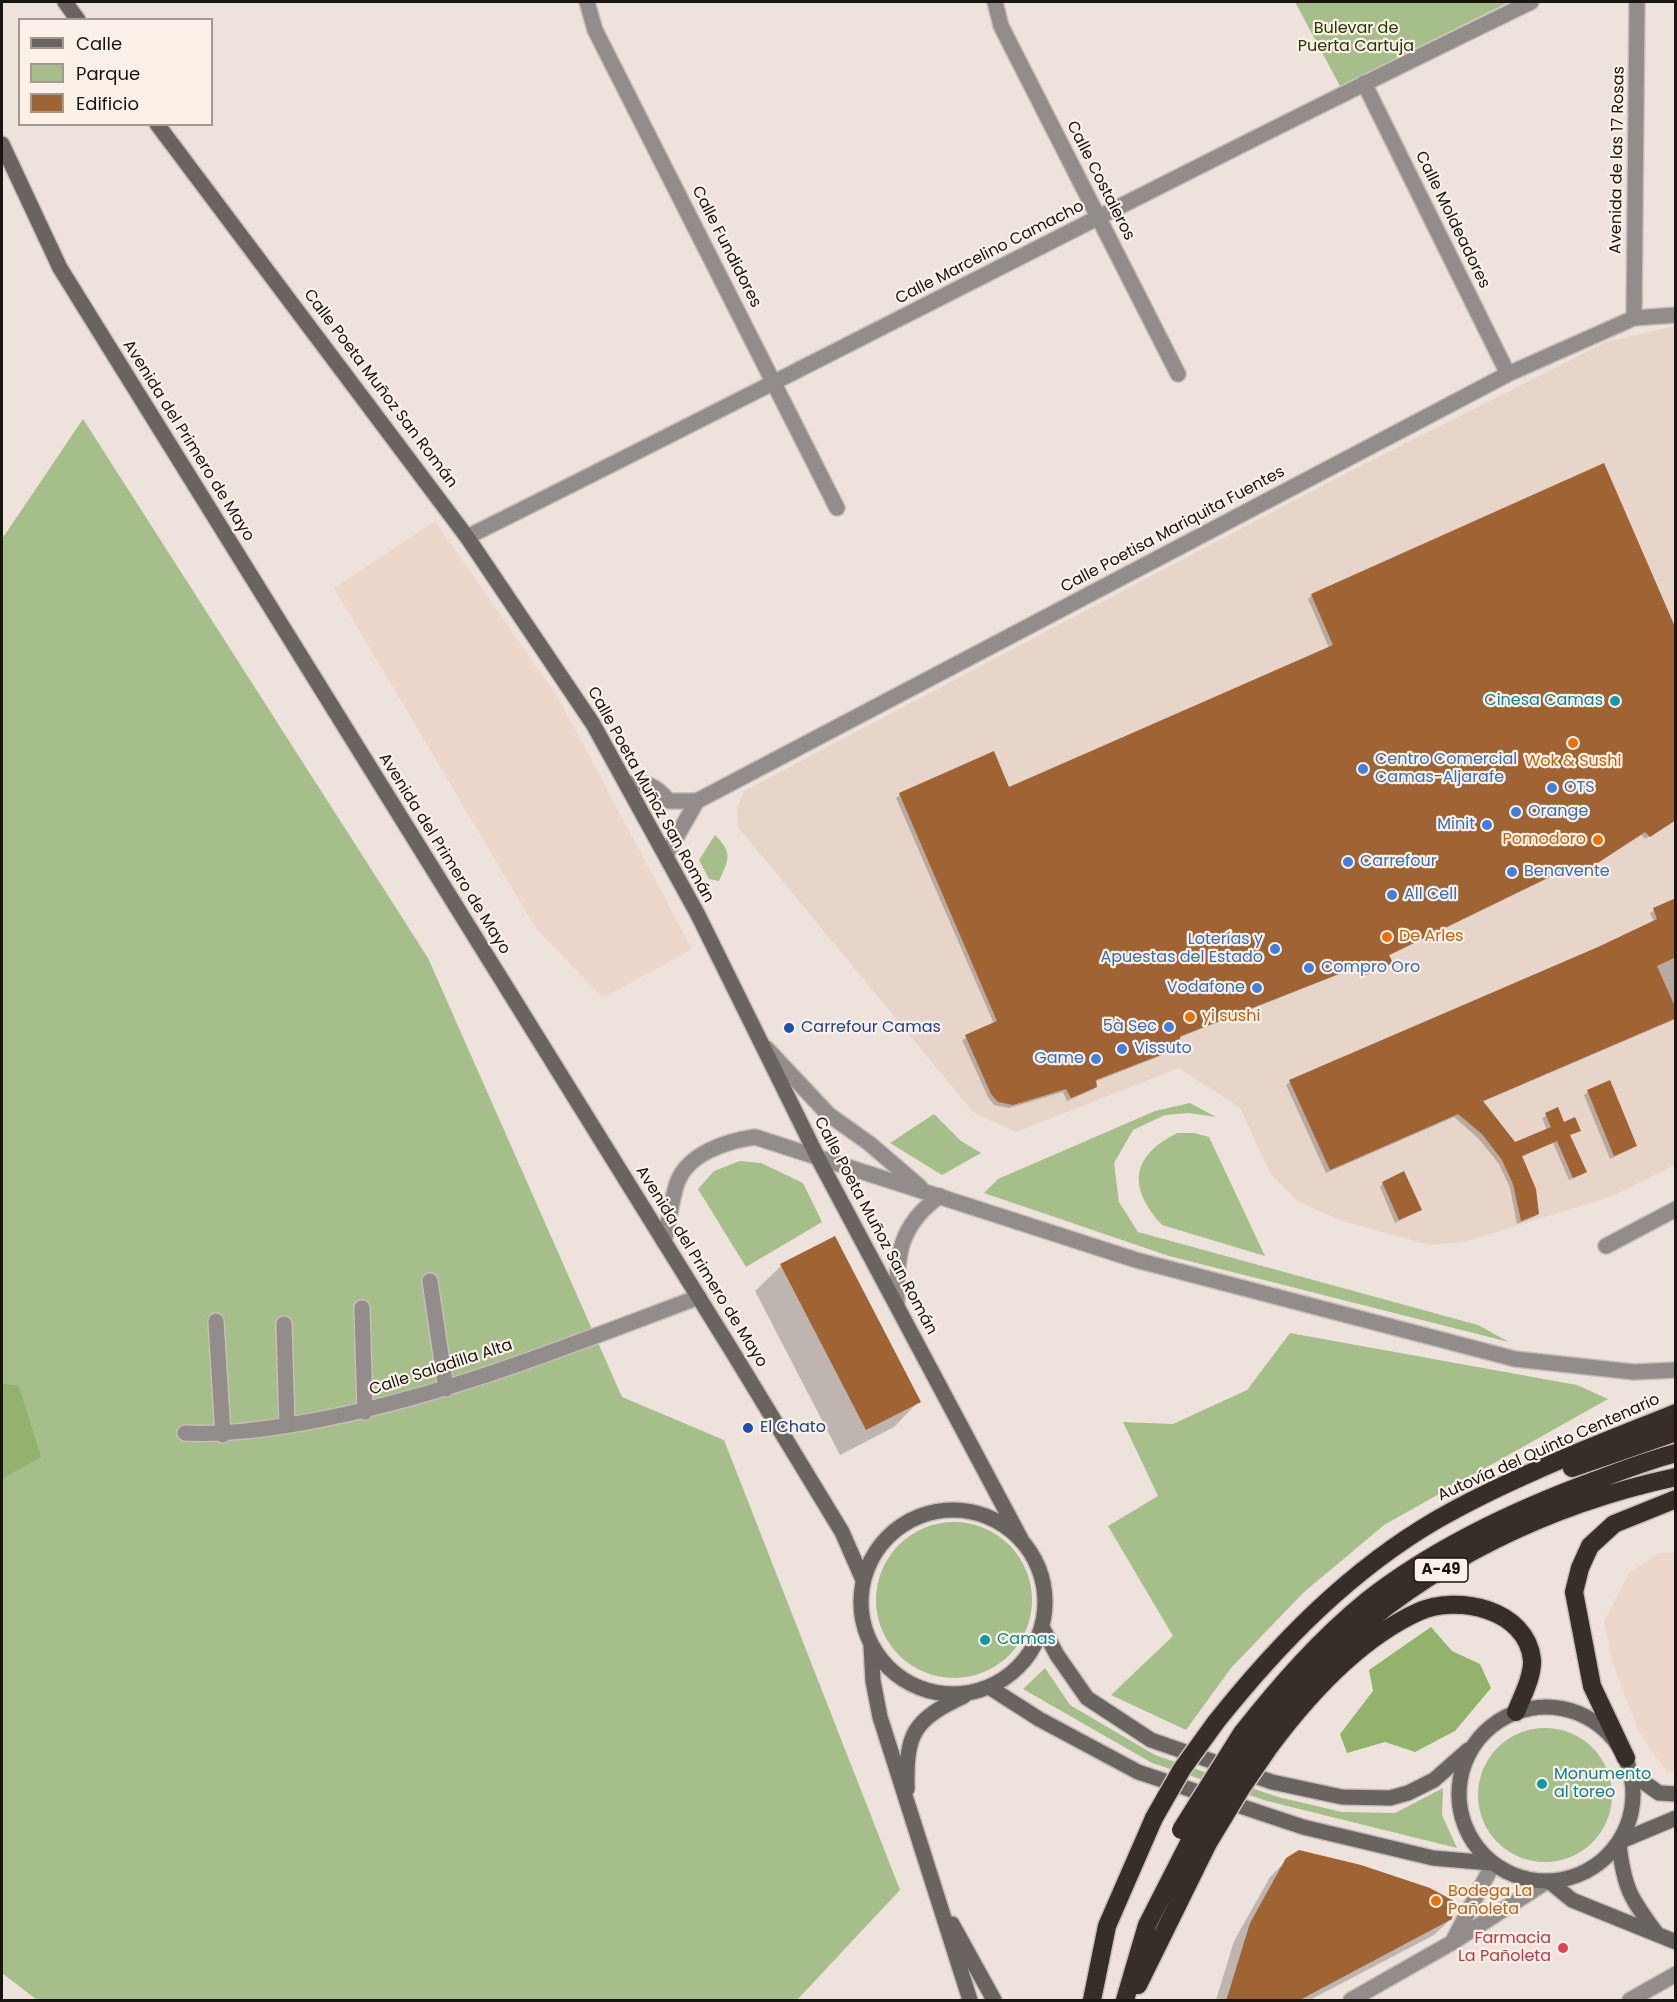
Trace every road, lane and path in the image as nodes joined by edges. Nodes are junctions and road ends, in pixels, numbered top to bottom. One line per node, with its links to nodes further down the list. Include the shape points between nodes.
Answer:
1 (65, 2): 6 (main road)
2 (588, 2): 15 (street, Calle Fundidores, via 595,30)
3 (995, 2): 10 (street, Calle Costaleros, via 1001,26)
4 (1531, 2): 7 (street, Calle Marcelino Camacho)
5 (1637, 2): 12 (street, Avenida de las 17 Rosas)
6 (77, 18)
7 (1364, 83): 10 (street, Calle Marcelino Camacho); 14 (street, Calle Moldeadores)
8 (159, 126): 17 (main road, Calle Poeta Muñoz San Román)
9 (2, 144): 26 (main road, Avenida del Primero de Mayo, via 60,268)
10 (1098, 217): 13 (street, Calle Costaleros); 15 (street, Calle Marcelino Camacho)
11 (1676, 315): 12 (street, Calle Poetisa Mariquita Fuentes)
12 (1634, 318): 14 (street, Calle Poetisa Mariquita Fuentes)
13 (1178, 374)
14 (1508, 374): 19 (street, Calle Poetisa Mariquita Fuentes)
15 (775, 384): 16 (street, Calle Fundidores); 17 (street, Calle Marcelino Camacho)
16 (837, 508)
17 (467, 537): 18 (main road, Calle Poeta Muñoz San Román, via 593,724)
18 (627, 784): 19 (street, via 647,782 669,801); 20 (main road, Calle Poeta Muñoz San Román)
19 (697, 801): 20 (street)
20 (666, 855): 21 (main road, Calle Poeta Muñoz San Román)
21 (760, 1042): 22 (main road, Calle Poeta Muñoz San Román); 23 (street, via 828,1114)
22 (819, 1160): 23 (street); 26 (street, via 755,1137 711,1149 691,1163 678,1181); 30 (main road, Calle Poeta Muñoz San Román)
23 (924, 1191): 24 (street)
24 (940, 1196): 30 (street, via 920,1210 905,1238 896,1272); 34 (street, via 1136,1260 1515,1359 1634,1372)
25 (1676, 1209): 27 (street)
26 (664, 1242): 29 (main road, Avenida del Primero de Mayo)
27 (1606, 1246)
28 (430, 1281): 35 (street)
29 (699, 1297): 35 (street, Calle Saladilla Alta); 47 (main road, Avenida del Primero de Mayo, via 842,1532)
30 (897, 1303): 46 (main road, Calle Poeta Muñoz San Román)
31 (362, 1308): 36 (street)
32 (216, 1321): 41 (street)
33 (284, 1324): 38 (street)
34 (1676, 1370)
35 (446, 1389): 36 (street, Calle Saladilla Alta)
36 (365, 1412): 38 (street, Calle Saladilla Alta)
37 (1676, 1413): 45 (highway, Autovía del Quinto Centenario / A-49, via 1581,1452)
38 (287, 1425): 41 (street, Calle Saladilla Alta)
39 (1676, 1432): 45 (highway, via 1579,1465 1470,1513)
40 (184, 1433): 41 (street, Calle Saladilla Alta)
41 (223, 1435)
42 (1676, 1453): 53 (highway, via 1502,1518 1428,1558 1368,1601 1287,1676)
43 (1676, 1477): 53 (highway, A-49, via 1611,1492 1507,1533 1408,1590 1334,1651)
44 (1676, 1498): 55 (highway, via 1614,1524 1590,1546 1574,1592 1592,1686)
45 (1439, 1519): 70 (highway, Autovía del Quinto Centenario / A-49, bridge, via 1399,1544 1311,1616 1276,1650 1182,1768 1154,1818 1107,1926)
46 (1021, 1539): 47 (main road, via 1009,1528 980,1514 933,1512 907,1522 886,1538); 48 (main road, via 1043,1580)
47 (863, 1580): 49 (main road, via 861,1610)
48 (1042, 1627): 50 (main road, via 1022,1663); 54 (main road, via 1087,1698 1151,1740 1272,1782 1342,1797 1390,1798 1434,1780)
49 (871, 1646): 51 (main road, via 880,1660 906,1682 937,1693); 57 (main road, via 880,1718)
50 (989, 1687): 51 (main road); 61 (main road, via 1039,1719 1138,1772 1303,1827 1433,1858)
51 (971, 1693): 57 (main road, via 927,1716 911,1738 907,1759)
52 (1516, 1712): 53 (highway, via 1532,1661 1527,1642 1519,1629 1502,1616 1477,1607 1451,1604 1419,1611 1384,1632 1345,1663 1290,1719); 54 (main road, via 1491,1725); 55 (main road, via 1542,1707 1568,1709 1592,1719 1612,1736)
53 (1256, 1739): 59 (highway, A-49, bridge)
54 (1473, 1746): 61 (main road, via 1462,1768 1458,1793 1461,1818 1471,1841)
55 (1629, 1766): 56 (main road, via 1659,1793); 60 (main road, via 1633,1808)
56 (1676, 1794)
57 (908, 1804): 63 (main road)
58 (1676, 1818): 60 (main road)
59 (1194, 1836): 71 (highway, A-49, via 1147,1925); 72 (highway)
60 (1620, 1842): 62 (main road, via 1605,1860 1588,1871); 64 (main road, via 1623,1877 1630,1898)
61 (1492, 1863): 62 (main road, via 1516,1877); 65 (street)
62 (1548, 1882): 64 (main road, via 1572,1900); 65 (street)
63 (939, 1897): 68 (main road); 69 (main road)
64 (1657, 1934): 66 (main road)
65 (1453, 1942): 73 (street)
66 (1676, 1942)
67 (1676, 1974): 74 (street)
68 (970, 2001)
69 (994, 2001)
70 (1092, 2001)
71 (1125, 2001)
72 (1131, 2001)
73 (1351, 2001)
74 (1630, 2001)

